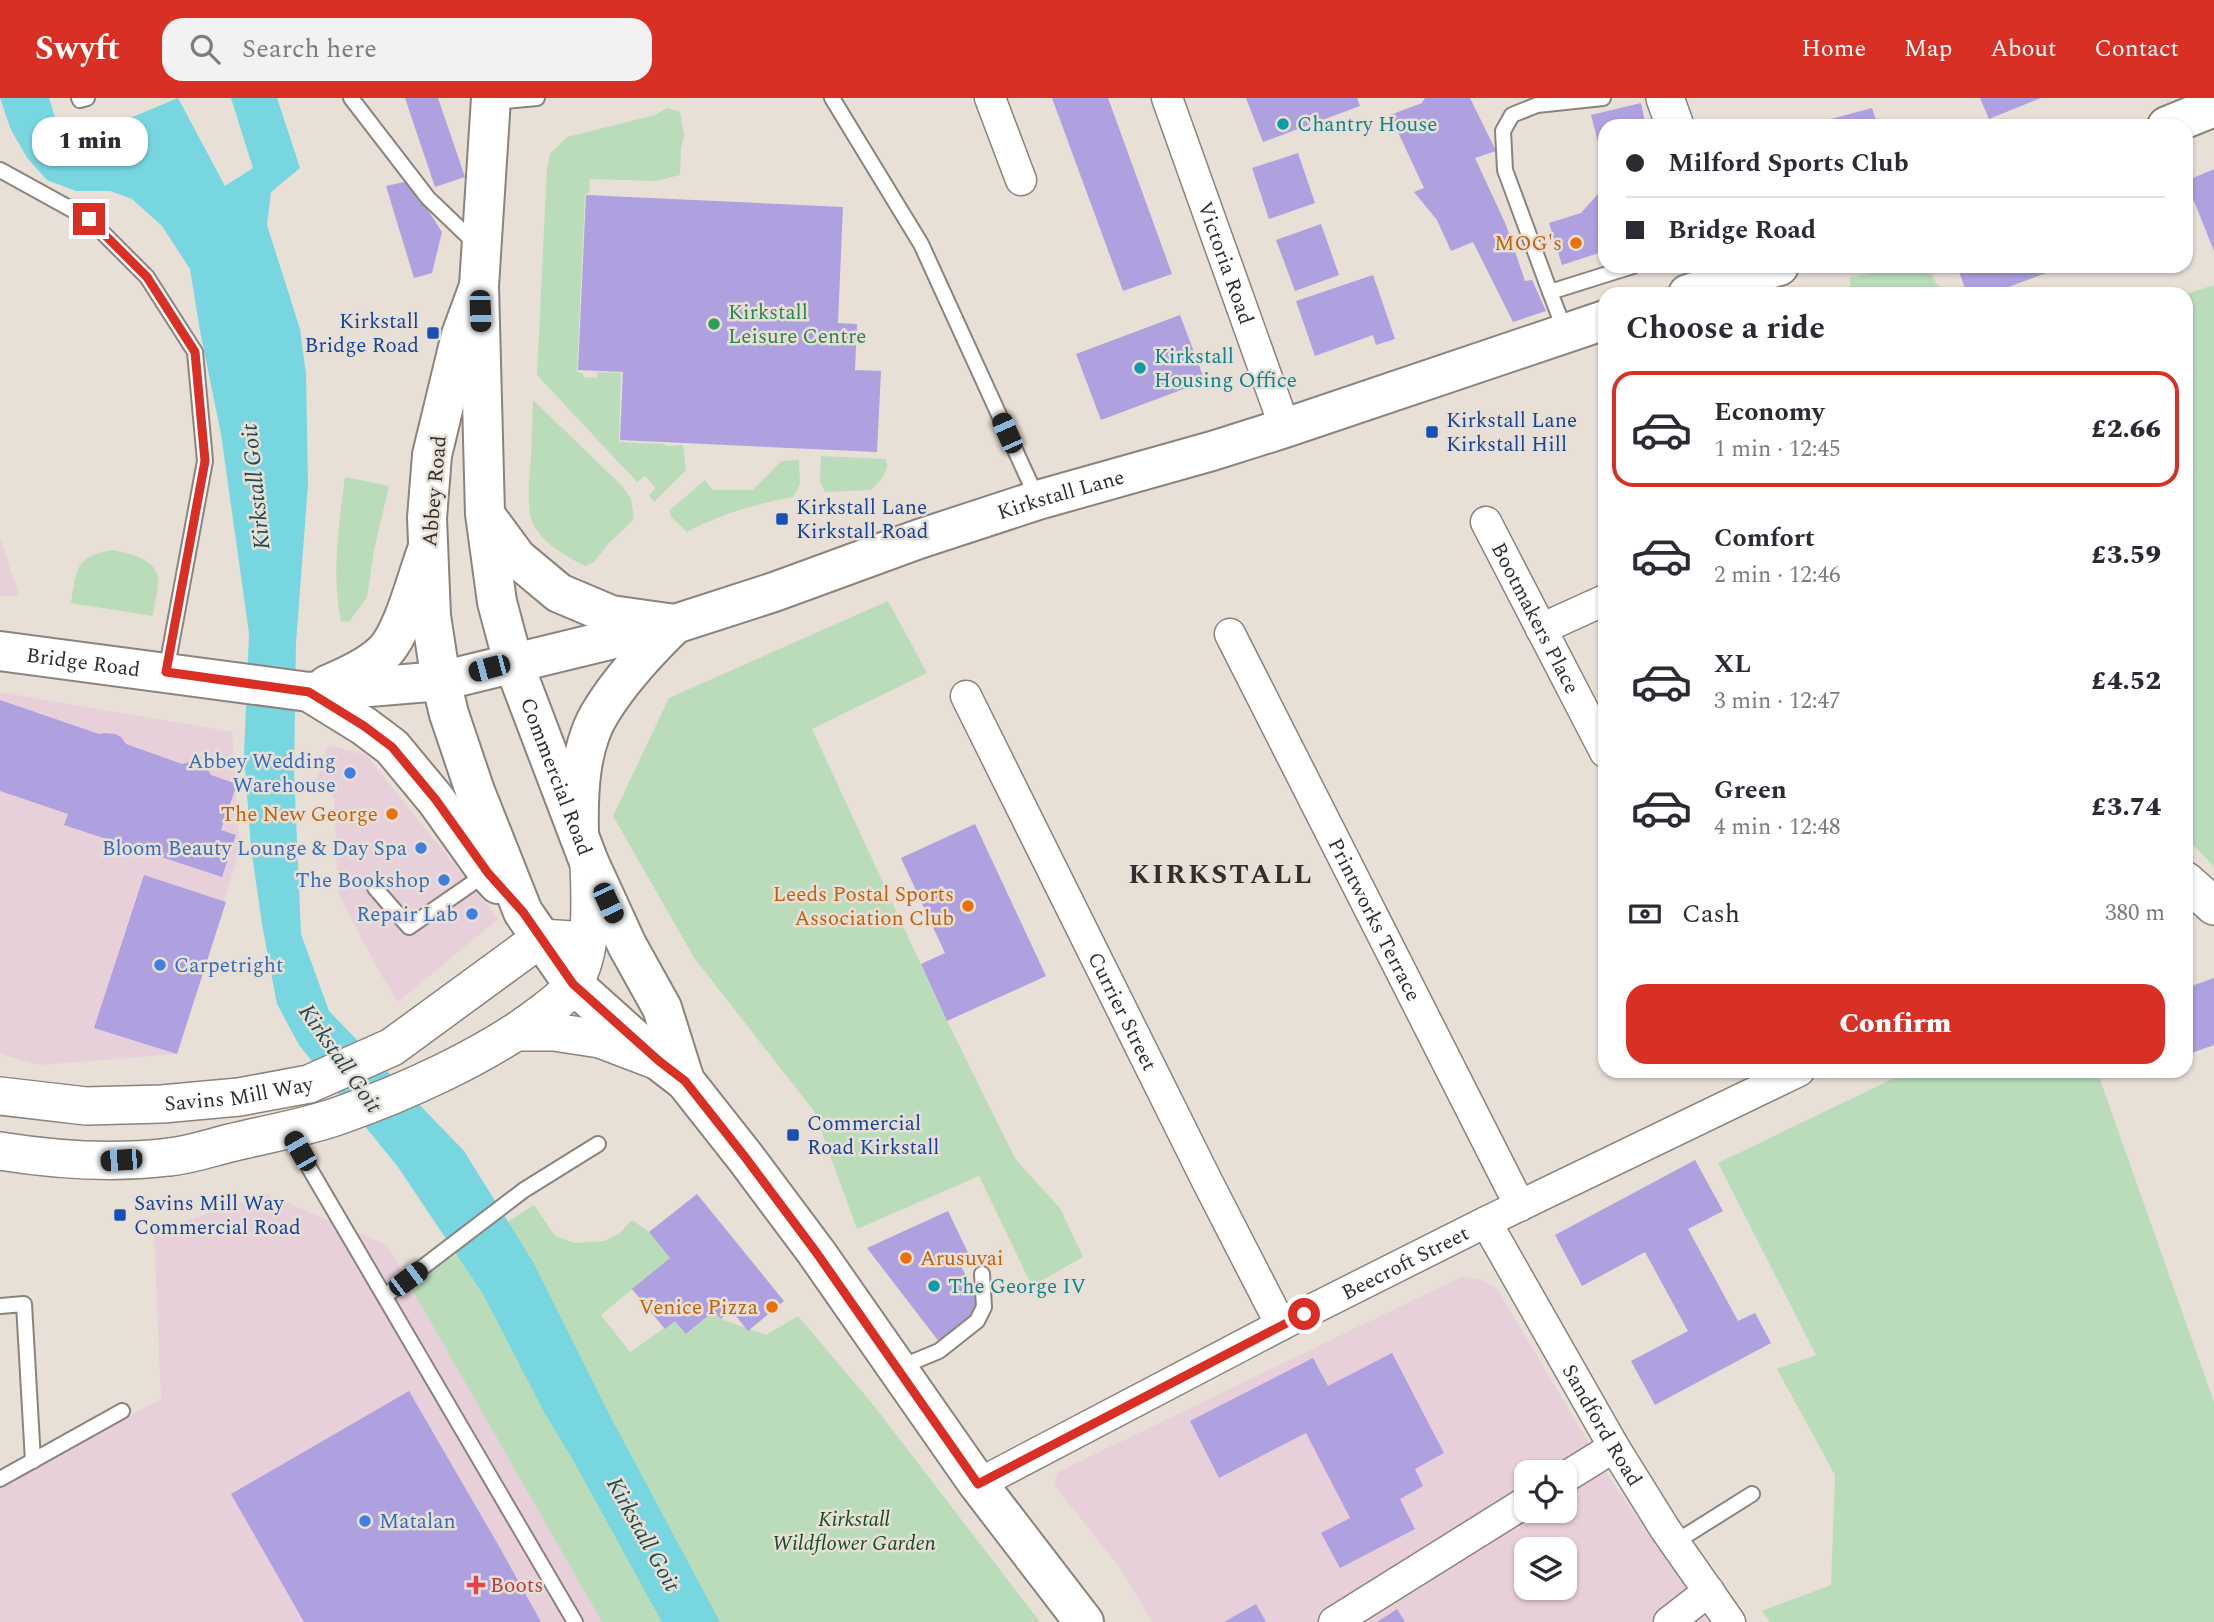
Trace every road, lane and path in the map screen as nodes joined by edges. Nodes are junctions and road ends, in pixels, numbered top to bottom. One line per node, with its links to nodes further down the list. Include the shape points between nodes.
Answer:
1 (79, 98): 2 (lane)
2 (87, 98)
3 (351, 98): 16 (lane)
4 (537, 98): 10 (lane)
5 (832, 98): 25 (lane, via 921,244)
6 (990, 98): 15 (street)
7 (1167, 98): 24 (street, Victoria Road)
8 (1603, 98): 21 (lane, via 1537,105 1512,115 1503,131 1506,170)
9 (1665, 98): 12 (street)
10 (491, 100): 16 (main road, Abbey Road)
11 (2214, 107): 13 (main road)
12 (1672, 119)
13 (2184, 119)
14 (0, 170): 35 (lane, Bridge Road, via 89,219 147,277 195,352 205,461)
15 (1021, 180)
16 (481, 268): 26 (main road, Abbey Road); 28 (main road, Abbey Road, via 432,455)
17 (1611, 273): 21 (lane)
18 (1757, 273): 19 (main road)
19 (1735, 280): 20 (main road)
20 (1712, 287)
21 (1550, 292): 23 (lane)
22 (1598, 322): 23 (main road, Kirkstall Lane)
23 (1566, 332): 24 (main road, Kirkstall Lane)
24 (1285, 428): 25 (main road, Kirkstall Lane)
25 (1038, 500): 30 (main road, Kirkstall Lane)
26 (485, 514): 30 (main road, via 517,558 559,593 611,615); 34 (main road, Abbey Road, via 497,602)
27 (1486, 522): 31 (street, Bootmakers Place)
28 (427, 550): 36 (main road, Abbey Road, via 431,616); 37 (main road, via 401,624 386,650 354,674)
29 (1598, 603): 31 (street)
30 (675, 624): 34 (main road, Kirkstall Lane); 40 (main road, via 641,658 601,711 588,742 578,795)
31 (1541, 629): 39 (street, Bootmakers Place)
32 (1230, 634): 54 (street, Printworks Terrace)
33 (0, 651): 35 (main road, Bridge Road)
34 (513, 662): 36 (main road, Kirkstall Lane); 40 (main road, Commercial Road)
35 (166, 672): 37 (main road, Bridge Road)
36 (444, 691): 37 (main road, Bridge Road); 41 (main road)
37 (309, 692): 41 (main road, via 392,747)
38 (967, 696): 59 (street, Currier Street)
39 (1598, 739)
40 (584, 849): 44 (street, via 590,910); 46 (main road, Commercial Road)
41 (495, 868): 42 (lane, via 409,927); 43 (main road, Commercial Road)
42 (375, 888)
43 (528, 930): 44 (street); 45 (main road, Commercial Road); 50 (street, Savins Mill Way, via 392,1047 309,1084 239,1097 150,1104 86,1106)
44 (586, 943): 45 (street, via 584,963); 46 (street, via 631,970)
45 (573, 984): 47 (street, Savins Mill Way); 48 (main road, Commercial Road)
46 (662, 1008): 48 (main road, Commercial Road)
47 (517, 1032): 48 (street, via 600,1039); 51 (street, Savins Mill Way, via 414,1084 337,1116)
48 (672, 1071): 60 (main road, Commercial Road, via 800,1231)
49 (1776, 1078): 54 (street, Beecroft Street)
50 (0, 1096)
51 (287, 1129): 53 (street, Savins Mill Way, via 171,1157 96,1162); 57 (lane)
52 (598, 1144): 57 (lane, via 524,1190)
53 (0, 1151)
54 (1520, 1206): 55 (street, Beecroft Street)
55 (1486, 1223): 59 (street, Beecroft Street); 62 (street, Sandford Road)
56 (982, 1274): 60 (lane, via 984,1307 977,1321 939,1351)
57 (386, 1296): 71 (lane)
58 (0, 1306): 63 (lane, via 24,1304)
59 (1281, 1325): 66 (street, Beecroft Street)
60 (897, 1368): 66 (main road, Commercial Road)
61 (122, 1411): 63 (lane)
62 (1614, 1447): 64 (street); 69 (street, Sandford Road)
63 (33, 1461): 65 (lane)
64 (1577, 1470)
65 (0, 1479)
66 (978, 1484): 72 (main road, Commercial Road)
67 (1752, 1494): 69 (lane)
68 (1514, 1510): 73 (street)
69 (1674, 1543): 70 (street, Sandford Road)
70 (1709, 1591): 74 (street); 75 (street, Sandford Road)
71 (575, 1622)
72 (1084, 1622)
73 (1334, 1622)
74 (1669, 1622)
75 (1730, 1622)

